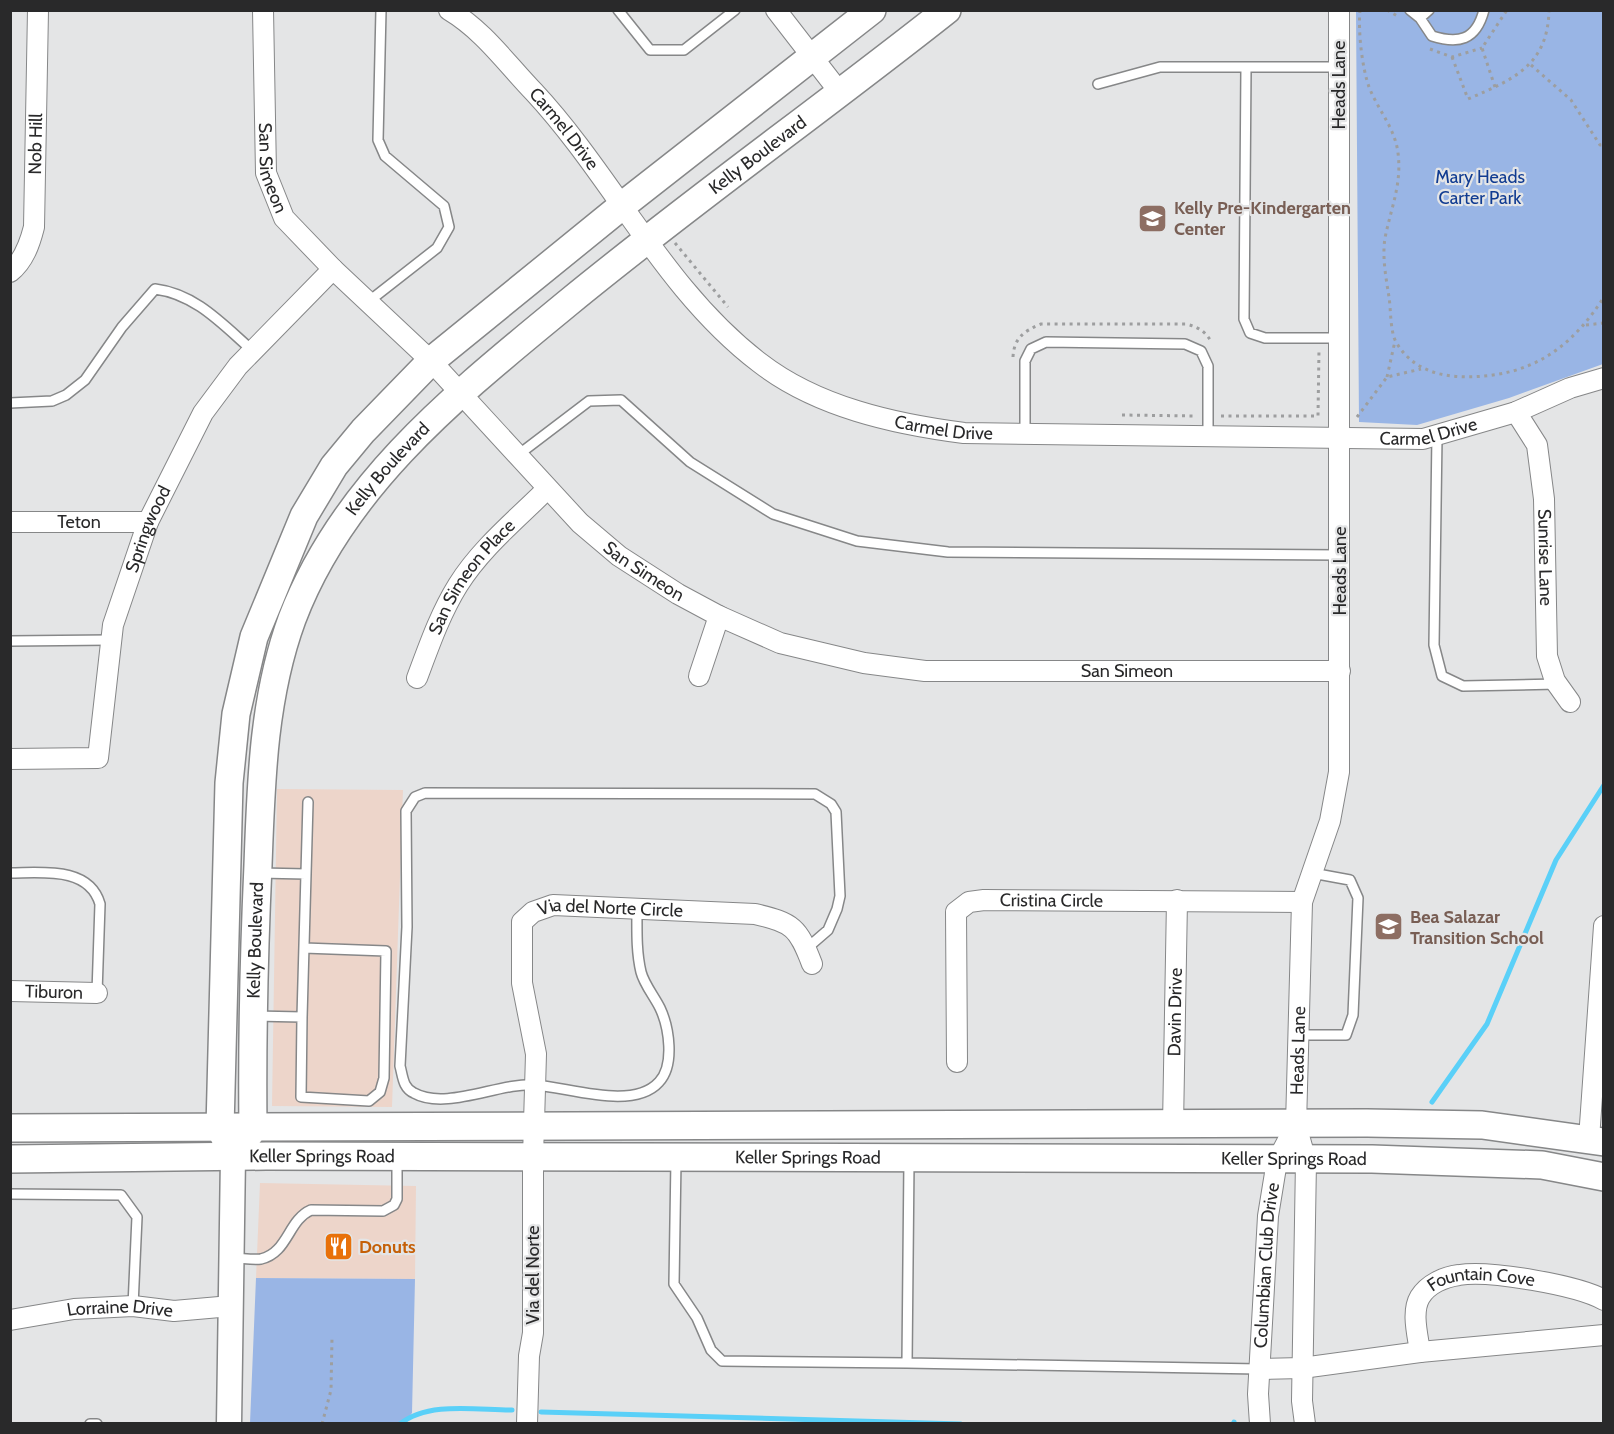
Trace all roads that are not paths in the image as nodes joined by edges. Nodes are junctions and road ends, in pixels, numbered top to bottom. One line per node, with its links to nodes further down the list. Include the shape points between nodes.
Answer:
1 (38, 10): 23 (street, Nob Hill, via 34,227 30,243)
2 (263, 10): 22 (street, San Simeon, via 266,173 284,218)
3 (381, 10): 24 (lane, via 378,140 385,156 444,206 449,227 437,248)
4 (449, 10): 20 (street, Carmel Drive, via 491,42 585,151)
5 (618, 10): 6 (lane, via 650,50 670,51 684,50)
6 (735, 10)
7 (776, 10): 15 (street)
8 (872, 10): 15 (main road, Kelly Boulevard)
9 (947, 10): 19 (main road, Kelly Boulevard)
10 (1339, 10): 17 (street, Heads Lane)
11 (1410, 10): 14 (lane)
12 (1430, 10): 14 (lane)
13 (1484, 10): 14 (lane, via 1482,20 1471,34 1453,42 1432,36)
14 (1420, 18)
15 (811, 57): 19 (street); 20 (main road, Kelly Boulevard)
16 (1246, 67): 17 (lane); 18 (lane, via 1160,67); 25 (lane, via 1244,319 1250,333 1265,338)
17 (1339, 67): 25 (street, Heads Lane)
18 (1098, 84)
19 (841, 94): 21 (main road, Kelly Boulevard)
20 (623, 205): 21 (street, Carmel Drive); 27 (main road, Kelly Boulevard)
21 (647, 238): 29 (main road, Kelly Boulevard); 32 (street, Carmel Drive, via 718,325 760,364 808,392 905,425 964,433)
22 (333, 269): 24 (street, San Simeon); 26 (street, Springwood)
23 (10, 272)
24 (368, 302): 27 (street, San Simeon)
25 (1340, 338): 35 (street, Heads Lane)
26 (253, 351): 30 (lane, via 193,300 154,289 84,380 52,401); 39 (street, Springwood, via 203,413)
27 (431, 361): 29 (street, San Simeon); 52 (main road, Kelly Boulevard, via 334,466 304,516 284,561 254,637 236,714 229,783)
28 (1604, 378): 31 (street, Carmel Drive)
29 (460, 392): 36 (street, San Simeon); 53 (main road, Kelly Boulevard, via 387,464 356,502 308,580 291,622 267,725)
30 (10, 403)
31 (1516, 412): 34 (street, Carmel Drive); 47 (street, Sunrise Lane, via 1537,445 1542,476 1547,656)
32 (1025, 434): 33 (street, Carmel Drive); 33 (lane, via 1025,361 1031,349 1046,342 1185,344 1201,351 1208,366)
33 (1208, 436): 35 (street, Carmel Drive)
34 (1437, 436): 35 (street, Carmel Drive); 47 (lane, via 1434,645 1442,676 1463,686)
35 (1340, 438): 40 (street, Heads Lane)
36 (518, 455): 37 (street, San Simeon); 40 (lane, via 589,401 621,400 690,462 773,514 857,541 948,552)
37 (547, 489): 41 (street, San Simeon, via 619,556); 46 (street, San Simeon Place, via 459,583 440,618)
38 (10, 522): 39 (street, Teton)
39 (148, 522): 43 (street, Springwood, via 125,584)
40 (1340, 555): 44 (street, Heads Lane)
41 (719, 616): 44 (street, San Simeon, via 780,643 864,663 925,671); 45 (street)
42 (10, 640): 43 (lane)
43 (111, 640): 49 (street, Springwood, via 98,758)
44 (1340, 671): 54 (street, Heads Lane, via 1340,772 1330,820)
45 (699, 676)
46 (417, 678)
47 (1557, 684): 48 (street, Sunrise Lane)
48 (1570, 702)
49 (10, 759)
50 (308, 802): 55 (lane)
51 (10, 873): 63 (lane, via 72,876 85,881 97,894)
52 (227, 873): 53 (main road); 75 (main road, Kelly Boulevard)
53 (257, 873): 55 (lane); 64 (main road, Kelly Boulevard)
54 (1312, 873): 57 (street, Heads Lane); 66 (lane, via 1350,880 1358,898 1353,1015 1346,1035)
55 (306, 874): 60 (lane)
56 (1178, 900): 57 (street, Cristina Circle); 67 (street, Cristina Circle, via 969,902 956,912); 73 (street, Davin Drive)
57 (1302, 902): 66 (street, Heads Lane)
58 (637, 908): 61 (street, Via del Norte Circle, via 773,918 801,936); 68 (street, Via del Norte Circle, via 554,905 533,912 522,922 522,983 536,1054); 68 (lane, via 641,974 668,1033 668,1061 660,1082 628,1096)
59 (1604, 926): 77 (street)
60 (304, 948): 65 (lane); 69 (lane, via 386,951 384,1078)
61 (809, 957): 68 (lane, via 828,930 840,897 836,812 815,794 425,793 415,797 406,811 407,927 400,1066 405,1087 426,1097 448,1098)
62 (10, 991): 63 (street, Tiburon)
63 (97, 993)
64 (252, 1016): 65 (lane); 76 (main road, Kelly Boulevard)
65 (302, 1017): 69 (lane, via 301,1097)
66 (1300, 1035): 70 (street, Heads Lane)
67 (957, 1062)
68 (536, 1084): 71 (street, Via del Norte Circle)
69 (368, 1114): 71 (main road, Keller Springs Road); 76 (main road, Keller Springs Road)
70 (1296, 1125): 73 (main road, Keller Springs Road); 77 (main road, Keller Springs Road, via 1482,1125); 84 (street, Columbian Club Drive); 85 (street, Columbian Club Drive)
71 (534, 1126): 72 (main road, Keller Springs Road); 80 (street, Via del Norte)
72 (910, 1126): 73 (main road, Keller Springs Road); 83 (main road)
73 (1173, 1126)
74 (10, 1128): 75 (main road, Keller Springs Road)
75 (220, 1128): 76 (main road, Keller Springs Road); 78 (main road, Kelly Boulevard)
76 (253, 1129): 78 (main road)
77 (1596, 1141)
78 (233, 1156): 79 (main road, Keller Springs Road); 81 (main road, Keller Springs Road); 88 (street, Kelly Boulevard)
79 (398, 1157): 80 (main road, Keller Springs Road); 88 (lane, via 394,1205 383,1211 311,1210 300,1215 282,1245 271,1254 260,1259)
80 (533, 1157): 82 (main road, Keller Springs Road); 101 (street, Via del Norte, via 533,1333)
81 (10, 1158)
82 (676, 1158): 83 (main road, Keller Springs Road); 95 (lane, via 674,1284 697,1318 711,1350 722,1361)
83 (909, 1159): 84 (main road, Keller Springs Road); 95 (lane)
84 (1277, 1161): 85 (main road, Keller Springs Road); 97 (street, Columbian Club Drive, via 1268,1216)
85 (1306, 1161): 86 (main road, Keller Springs Road, via 1372,1159 1542,1165); 96 (street, Columbian Club Drive)
86 (1604, 1177)
87 (10, 1194): 90 (lane, via 121,1195 137,1217)
88 (232, 1258): 91 (street, Kelly Boulevard)
89 (1604, 1300): 94 (street, Fountain Cove, via 1554,1284 1508,1278 1460,1274 1441,1279 1419,1298 1416,1311)
90 (133, 1306): 91 (street, Lorraine Drive, via 174,1311); 92 (street, Lorraine Drive, via 74,1309)
91 (231, 1306): 100 (street, Kelly Boulevard)
92 (10, 1320)
93 (1604, 1335): 94 (street)
94 (1420, 1352): 96 (street)
95 (907, 1363): 97 (lane)
96 (1302, 1368): 97 (street); 103 (street, Columbian Club Drive)
97 (1259, 1369): 102 (street, Columbian Club Drive)
98 (90, 1424): 99 (lane)
99 (97, 1424)
100 (229, 1424)
101 (527, 1424)
102 (1260, 1424)
103 (1305, 1424)

